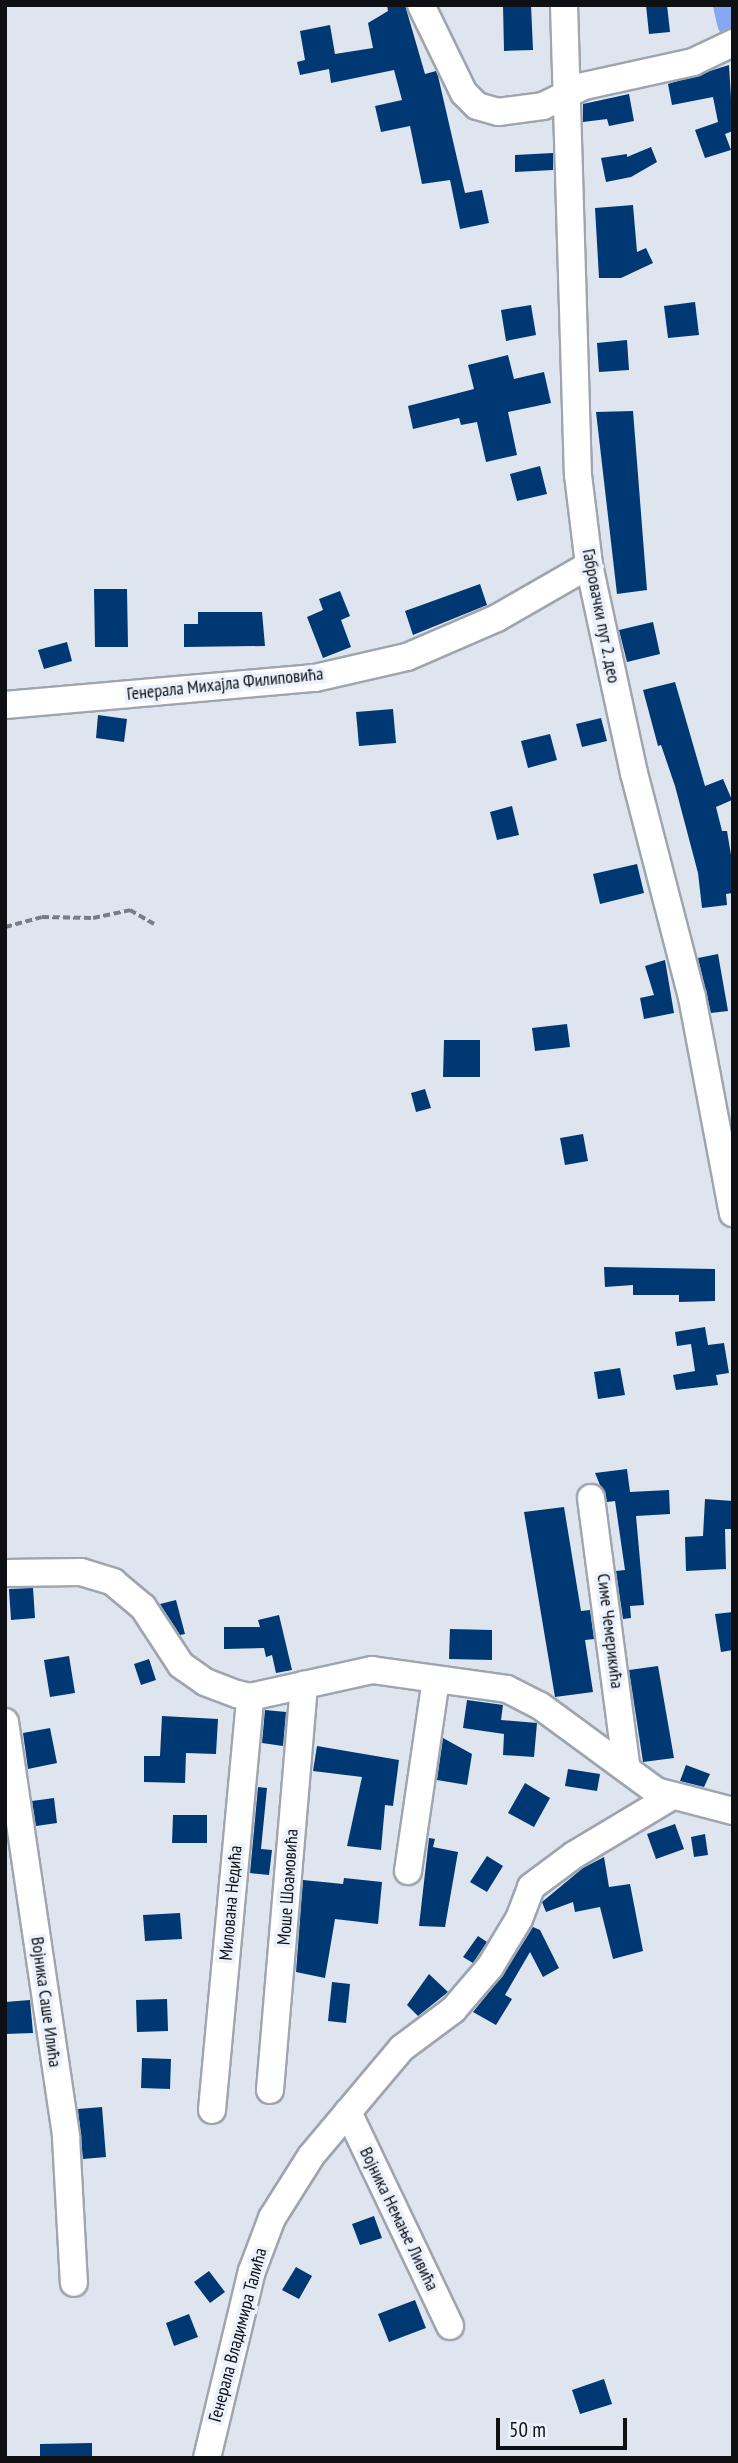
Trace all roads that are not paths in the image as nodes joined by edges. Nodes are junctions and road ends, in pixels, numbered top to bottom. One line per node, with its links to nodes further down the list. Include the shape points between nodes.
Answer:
1 (421, 5): 4 (street, via 464,93 477,106 519,112)
2 (564, 5): 4 (street, Габровачки пут 2. део)
3 (727, 48): 4 (street)
4 (567, 93): 5 (street, Габровачки пут 2. део, via 578,475)
5 (589, 565): 6 (street, Генерала Михајла Филиповића, via 497,618 407,657 315,678); 7 (street, Габровачки пут 2. део, via 634,773 692,997)
6 (5, 705)
7 (733, 1213)
8 (592, 1498): 14 (street, Симе Чемерикића)
9 (5, 1573): 12 (street, via 81,1572 113,1582 143,1607 186,1670 220,1690)
10 (436, 1680): 11 (street, via 372,1670); 14 (street, via 488,1685 523,1695); 17 (street)
11 (304, 1684): 12 (street); 18 (street, Моше Шоамовића)
12 (250, 1697): 19 (street, Милована Недића)
13 (5, 1722): 21 (street, Војника Саше Илића, via 65,2137)
14 (626, 1765): 15 (street, via 643,1783)
15 (672, 1797): 16 (street, via 697,1798); 20 (street, Генерала Владимира Талића, via 574,1855 531,1887 519,1919 490,1967 453,2010 402,2048)
16 (733, 1811)
17 (408, 1871)
18 (270, 2090)
19 (212, 2110)
20 (348, 2112): 22 (street, Војника Немање Ливића); 23 (street, Генерала Владимира Талића, via 311,2156 272,2218 252,2271)
21 (74, 2283)
22 (450, 2326)
23 (207, 2458)

